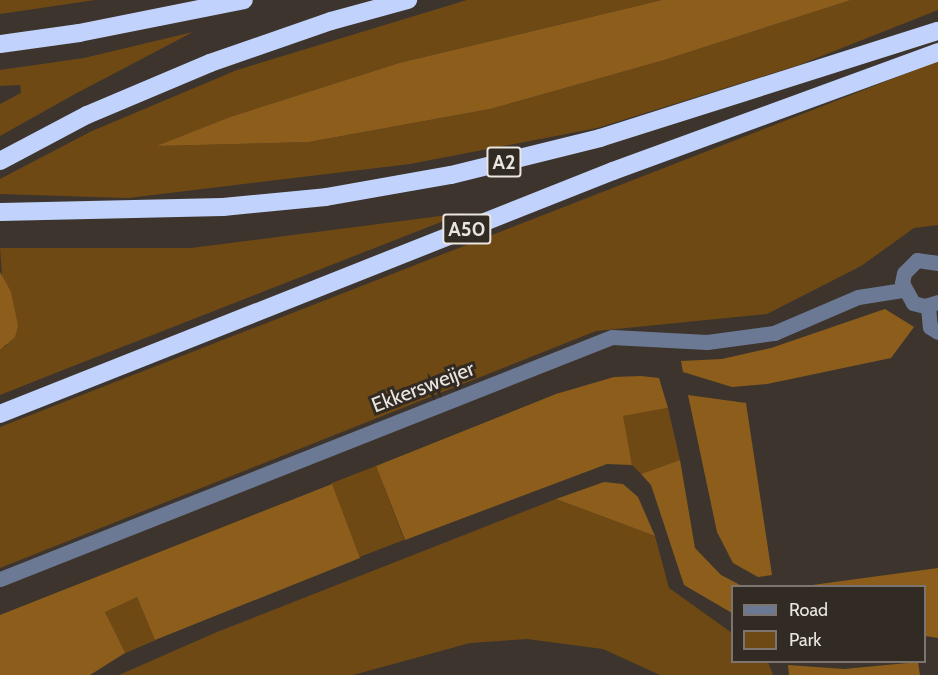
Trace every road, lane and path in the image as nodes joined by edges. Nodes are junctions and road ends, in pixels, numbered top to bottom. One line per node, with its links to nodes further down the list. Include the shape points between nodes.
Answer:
1 (244, 0): 4 (highway, via 79,33)
2 (408, 0): 6 (highway, via 331,21 210,63 87,115)
3 (938, 31): 7 (highway, A2, via 600,138 451,175 326,197 223,207)
4 (0, 44)
5 (938, 52): 12 (highway, A50, via 613,171)
6 (0, 161)
7 (0, 213)
8 (938, 262): 9 (street, via 925,259 911,264 904,273)
9 (903, 290): 10 (street, via 913,303); 13 (street, Ekkersweijer, via 873,292 774,333 707,342 612,337 602,340)
10 (933, 304): 11 (street)
11 (934, 329)
12 (0, 414)
13 (0, 579)

